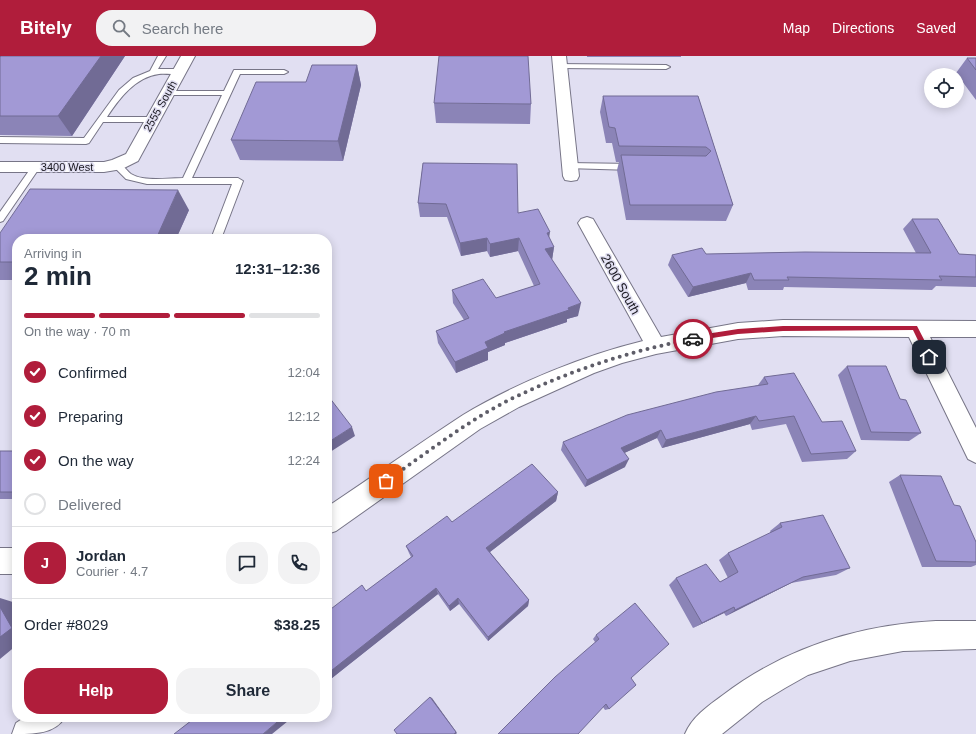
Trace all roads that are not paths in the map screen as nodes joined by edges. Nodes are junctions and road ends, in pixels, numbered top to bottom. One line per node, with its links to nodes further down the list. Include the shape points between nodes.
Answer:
1 (162, 56): 6 (lane)
2 (188, 56): 5 (street, 2555 South)
3 (559, 61): 4 (lane); 18 (street)
4 (666, 67)
5 (179, 71): 6 (lane); 8 (street, 2555 South)
6 (152, 72): 10 (lane, via 121,90)
7 (284, 72): 9 (lane, via 237,72)
8 (167, 93): 9 (lane); 11 (street, 2555 South)
9 (227, 93): 19 (lane)
10 (101, 119): 11 (lane); 12 (lane, via 86,141)
11 (152, 120): 13 (street, 2555 South)
12 (0, 140)
13 (132, 157): 14 (street, 3400 West)
14 (116, 165): 16 (street, 3400 West); 19 (lane, via 129,177 147,181)
15 (0, 167): 16 (street, 3400 West)
16 (36, 167): 20 (lane)
17 (644, 167): 18 (lane)
18 (570, 171)
19 (186, 181): 22 (lane, via 238,181)
20 (0, 219)
21 (587, 223): 25 (street, 2600 South)
22 (218, 234)
23 (915, 328): 24 (street); 25 (street, via 783,328 738,331); 26 (street)
24 (976, 329)
25 (656, 346): 27 (street, via 586,367 511,400 472,422)
26 (976, 452)
27 (332, 519)
28 (0, 561): 29 (street)
29 (12, 561)
30 (976, 635): 33 (street, via 898,638 813,658 777,675 743,697)
31 (43, 722): 32 (street)
32 (27, 734)
33 (700, 734)

